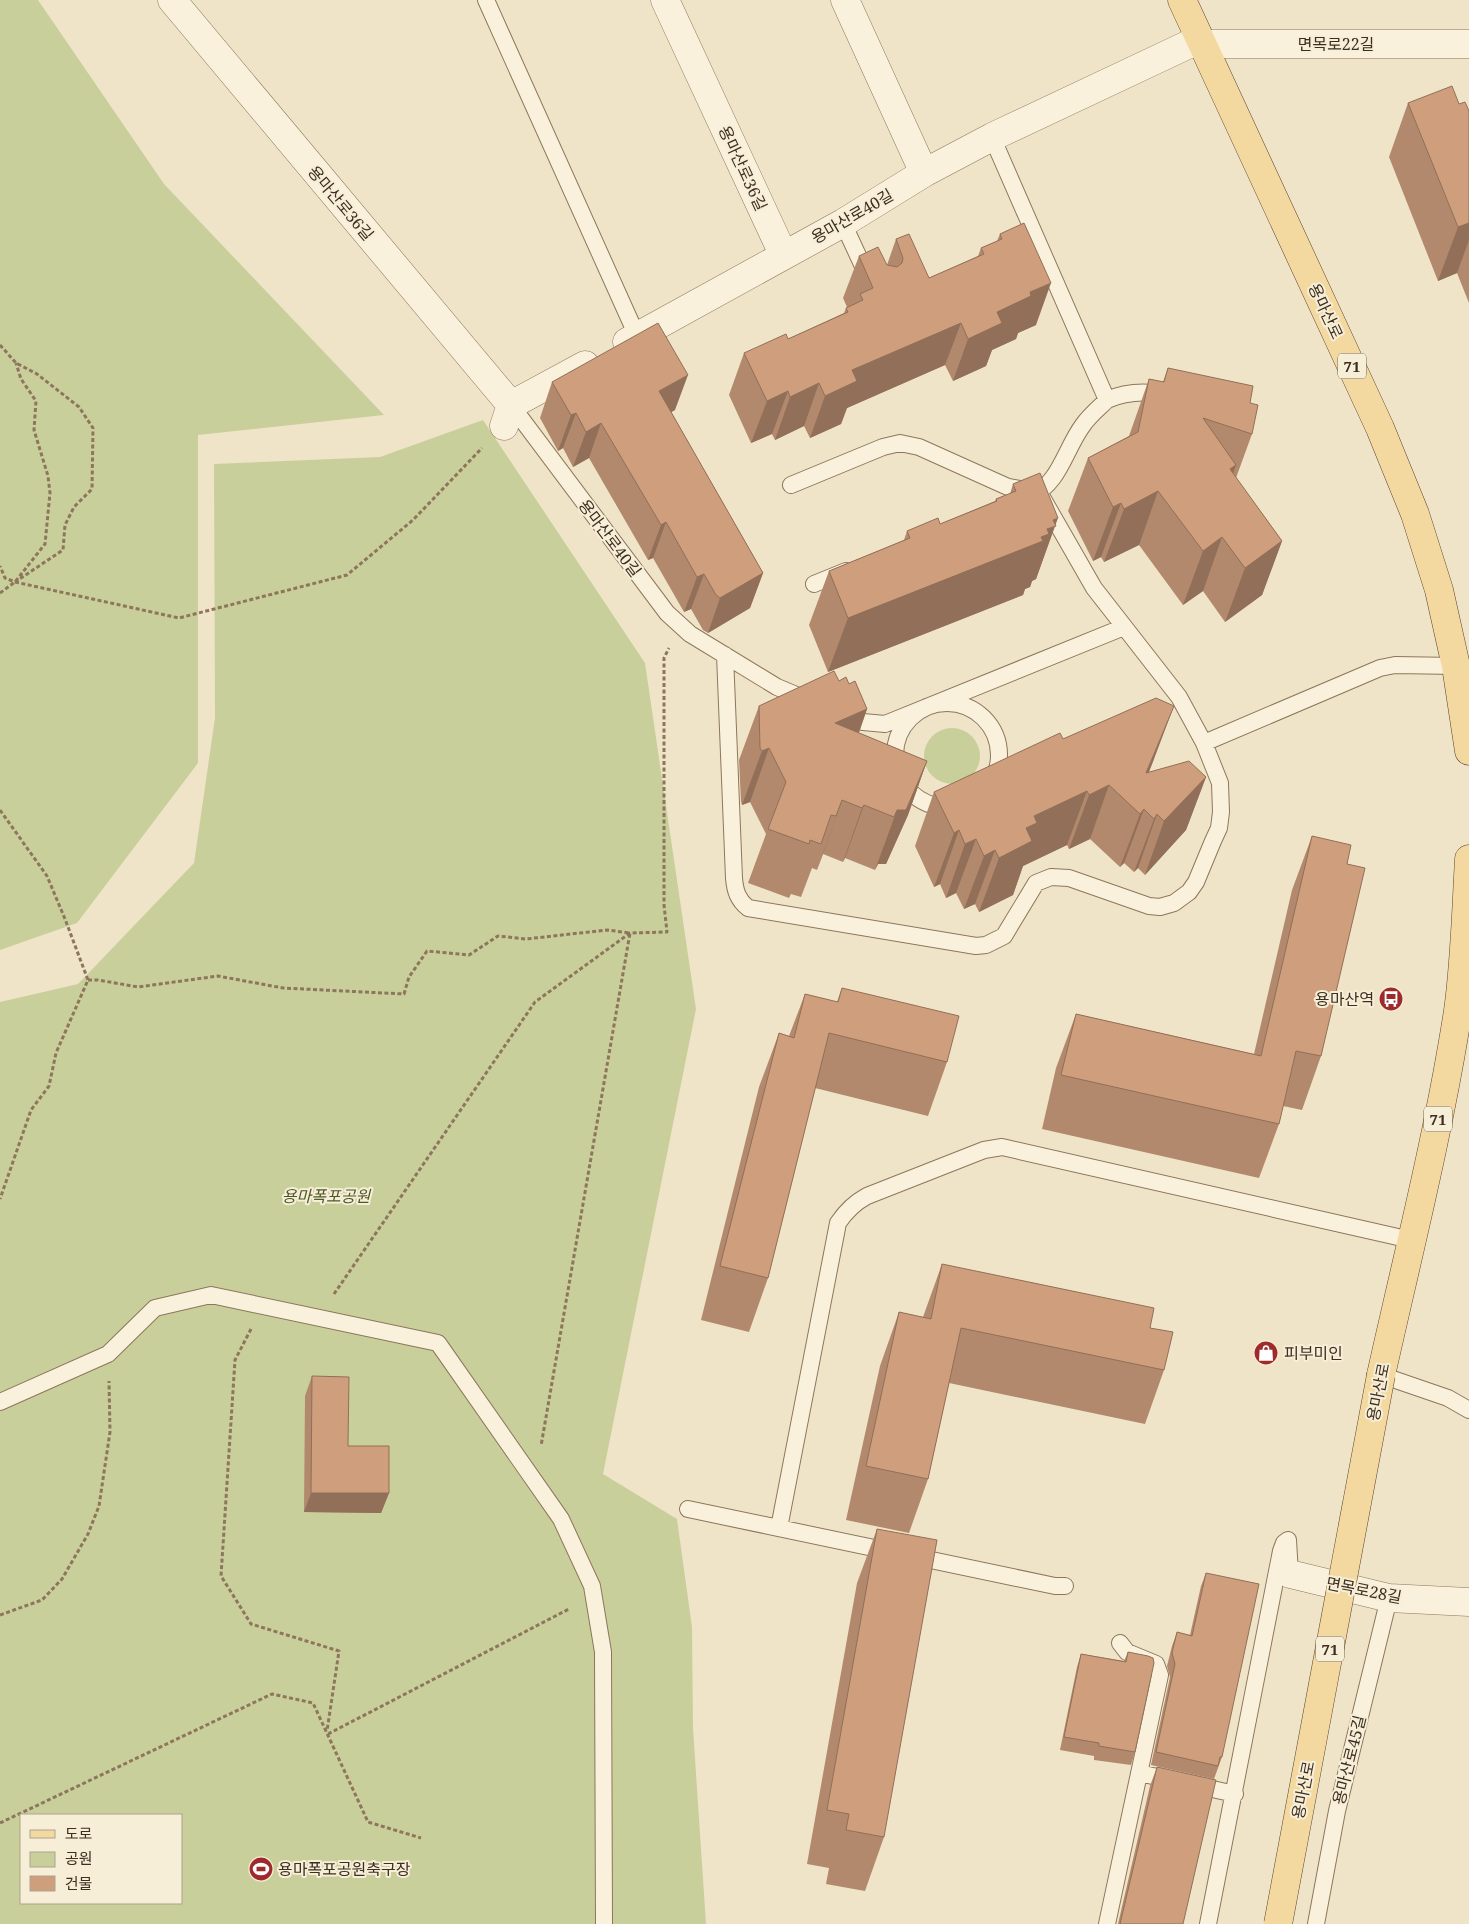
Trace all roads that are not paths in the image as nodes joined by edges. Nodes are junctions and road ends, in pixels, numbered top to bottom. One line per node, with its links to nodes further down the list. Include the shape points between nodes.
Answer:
1 (172, 0): 16 (street, 용마산로36길)
2 (486, 0): 13 (lane)
3 (665, 0): 11 (street, 용마산로36길)
4 (845, 0): 9 (street)
5 (1182, 0): 6 (main road, 용마산로 / 71)
6 (1201, 41): 7 (street, 면목로22길); 8 (street, 용마산로40길); 24 (main road, 용마산로 / 71, via 1380,428 1415,514 1439,590)
7 (1469, 44)
8 (992, 137): 9 (street, 용마산로40길); 15 (lane)
9 (924, 173): 10 (street, 용마산로40길)
10 (843, 223): 11 (street, 용마산로40길); 12 (lane)
11 (783, 254): 13 (street, 용마산로40길)
12 (874, 291)
13 (637, 336): 16 (street, 용마산로40길)
14 (1178, 397): 15 (lane, via 1144,393 1118,395)
15 (1107, 400): 18 (lane, via 1082,425 1054,478)
16 (507, 416): 23 (lane, 용마산로40길, via 667,613 690,634)
17 (791, 485): 18 (lane, via 900,443 919,447 1008,486)
18 (1039, 492): 19 (lane); 22 (lane, via 1094,588)
19 (1015, 502)
20 (860, 565): 21 (lane)
21 (814, 584)
22 (1124, 627): 25 (lane); 26 (lane, via 1179,697)
23 (725, 655): 25 (lane, 용마산로40길, via 777,687 863,722 885,724); 26 (lane, via 734,886 741,902 748,908 976,946 1004,936 1036,884 1051,877 1069,878 1150,906 1166,906 1182,898 1196,882 1219,828 1222,812 1220,783)
24 (1462, 681): 26 (lane, via 1395,665 1380,668); 27 (main road, 용마산로 / 71)
25 (930, 706): 25 (lane, via 902,728 896,744 897,770 910,792 925,803 959,806 976,799 997,772 1000,756 998,739 978,712 962,704)
26 (1204, 742)
27 (1469, 751)
28 (1469, 859): 29 (main road, 용마산로 / 71, via 1458,1009 1444,1092)
29 (1411, 1240): 30 (main road, 용마산로 / 71); 34 (lane, via 1002,1146 984,1150 867,1196 850,1208 838,1223)
30 (1381, 1375): 32 (lane, via 1448,1398); 45 (main road, 용마산로 / 71, bridge)
31 (0, 1402): 42 (lane, via 108,1354 155,1308 210,1295 438,1343 561,1519 592,1586 604,1652)
32 (1469, 1410)
33 (688, 1509): 34 (lane)
34 (779, 1528): 36 (lane)
35 (1290, 1574): 37 (street, 면목로28길); 41 (lane, via 1288,1540 1281,1551)
36 (1066, 1586)
37 (1389, 1598): 38 (street, 면목로28길); 46 (lane, 용마산로45길, via 1337,1812)
38 (1469, 1602)
39 (1120, 1643): 40 (lane, via 1128,1652 1156,1664 1160,1675)
40 (1139, 1773): 41 (lane); 43 (lane)
41 (1235, 1794): 44 (lane)
42 (604, 1924)
43 (1107, 1924)
44 (1208, 1924)
45 (1278, 1924)
46 (1316, 1924)

